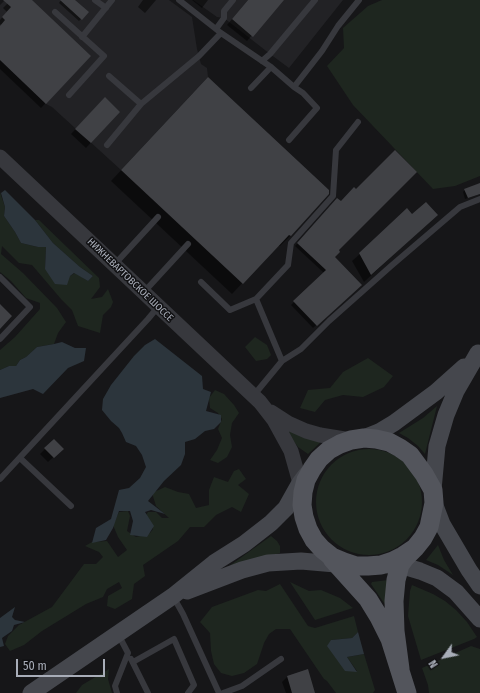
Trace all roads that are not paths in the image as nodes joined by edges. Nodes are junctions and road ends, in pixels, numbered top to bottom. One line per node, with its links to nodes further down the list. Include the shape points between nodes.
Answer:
1 (95, 0): 7 (lane)
2 (112, 0): 7 (lane)
3 (179, 0): 9 (lane)
4 (233, 0): 9 (lane, via 224,11)
5 (314, 0): 11 (lane)
6 (359, 0): 14 (lane)
7 (106, 8): 10 (lane)
8 (55, 12): 10 (lane)
9 (219, 31): 11 (lane); 17 (lane, via 199,56)
10 (82, 36): 16 (lane, via 104,56)
11 (262, 61): 12 (lane)
12 (271, 67): 14 (lane); 15 (lane)
13 (109, 76): 17 (lane)
14 (294, 87): 19 (lane, via 317,108)
15 (252, 88)
16 (69, 95)
17 (141, 104): 20 (lane)
18 (358, 122): 29 (lane, via 336,150 333,196 291,243 288,265)
19 (289, 140)
20 (107, 144)
21 (0, 157): 25 (street, НИЖНЕВАРТОВСКОЕ ШОССЕ)
22 (480, 199): 33 (lane, via 460,207 329,321 301,350)
23 (158, 216): 25 (lane)
24 (188, 244): 28 (lane)
25 (114, 265): 28 (street, НИЖНЕВАРТОВСКОЕ ШОССЕ)
26 (0, 277): 31 (lane, via 30,307)
27 (201, 282): 29 (lane, via 230,310)
28 (143, 293): 30 (street, НИЖНЕВАРТОВСКОЕ ШОССЕ)
29 (256, 299): 33 (lane)
30 (158, 307): 34 (street, НИЖНЕВАРТОВСКОЕ ШОССЕ); 36 (lane)
31 (0, 339)
32 (479, 352): 35 (main road, via 441,387 394,423 380,432); 40 (main road, via 456,390 446,415 437,446)
33 (282, 361): 34 (lane)
34 (256, 399): 35 (street, via 288,423 306,431); 39 (street, via 274,420 286,441)
35 (358, 439): 37 (main road, via 329,450); 40 (main road, via 376,439 400,448 418,465)
36 (20, 458): 38 (lane); 42 (lane)
37 (312, 468): 39 (main road); 41 (main road, via 306,480)
38 (0, 479)
39 (300, 483): 41 (street); 48 (main road, via 286,508 271,523 214,563)
40 (433, 496): 43 (main road, via 429,527); 47 (main road, via 442,524)
41 (302, 504): 44 (main road, via 304,517 314,540 322,549)
42 (71, 506)
43 (415, 548): 45 (main road); 46 (main road)
44 (347, 565): 45 (main road); 48 (main road, via 301,561 268,563 242,570); 54 (main road, via 379,617)
45 (381, 565): 46 (main road)
46 (400, 565): 49 (main road, via 437,578 456,592); 54 (main road, via 394,601)
47 (480, 586)
48 (174, 596): 50 (main road); 59 (lane)
49 (480, 619)
50 (118, 634): 51 (lane); 55 (main road)
51 (128, 653): 53 (lane); 56 (lane, via 115,686)
52 (281, 659): 60 (lane, via 242,686)
53 (133, 662): 57 (lane); 58 (lane, via 174,639 194,685)
54 (400, 669): 61 (main road)
55 (31, 693)
56 (117, 693)
57 (148, 693)
58 (188, 693)
59 (219, 693)
60 (223, 693)
61 (407, 693)

